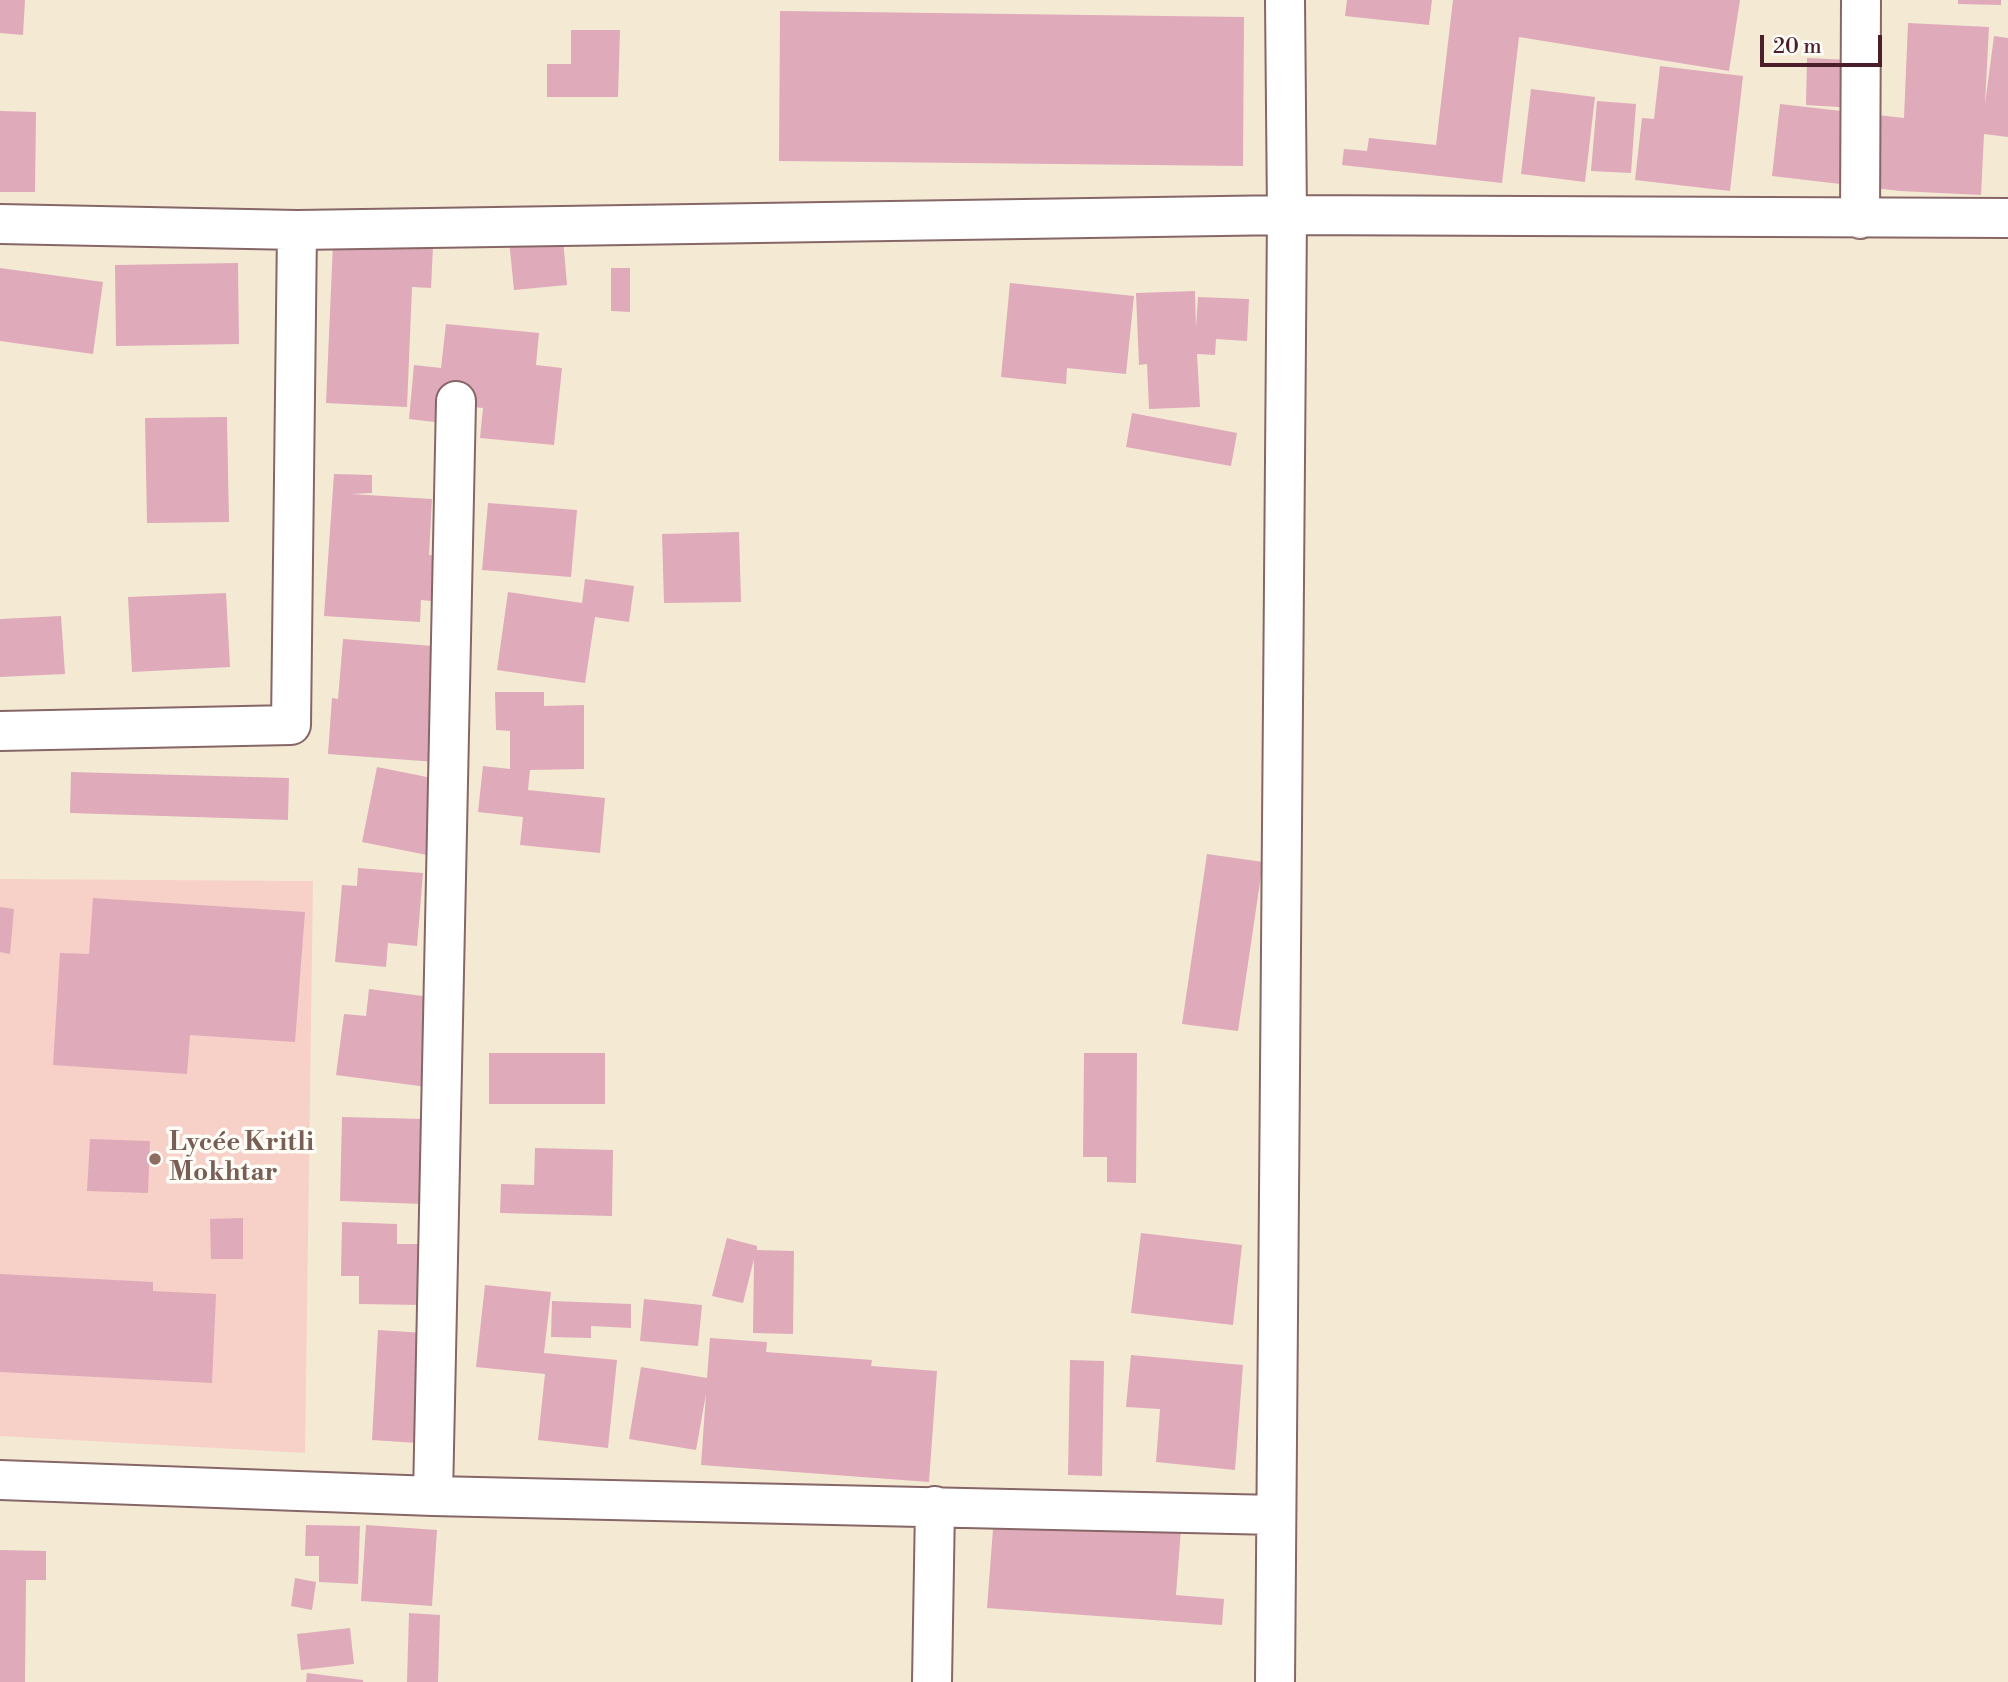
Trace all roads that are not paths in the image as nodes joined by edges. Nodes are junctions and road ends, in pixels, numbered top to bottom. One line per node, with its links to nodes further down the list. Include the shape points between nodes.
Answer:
1 (1285, 0): 3 (street)
2 (1861, 0): 5 (street)
3 (1287, 215): 5 (street); 7 (street); 13 (street)
4 (2008, 218): 5 (street)
5 (1860, 219)
6 (0, 224): 7 (street)
7 (297, 230): 9 (street, via 290,725)
8 (456, 401): 11 (street)
9 (0, 731)
10 (0, 1480): 11 (street)
11 (433, 1496): 12 (street)
12 (935, 1506): 13 (street); 14 (street)
13 (1276, 1515): 15 (street)
14 (932, 1682)
15 (1275, 1682)

